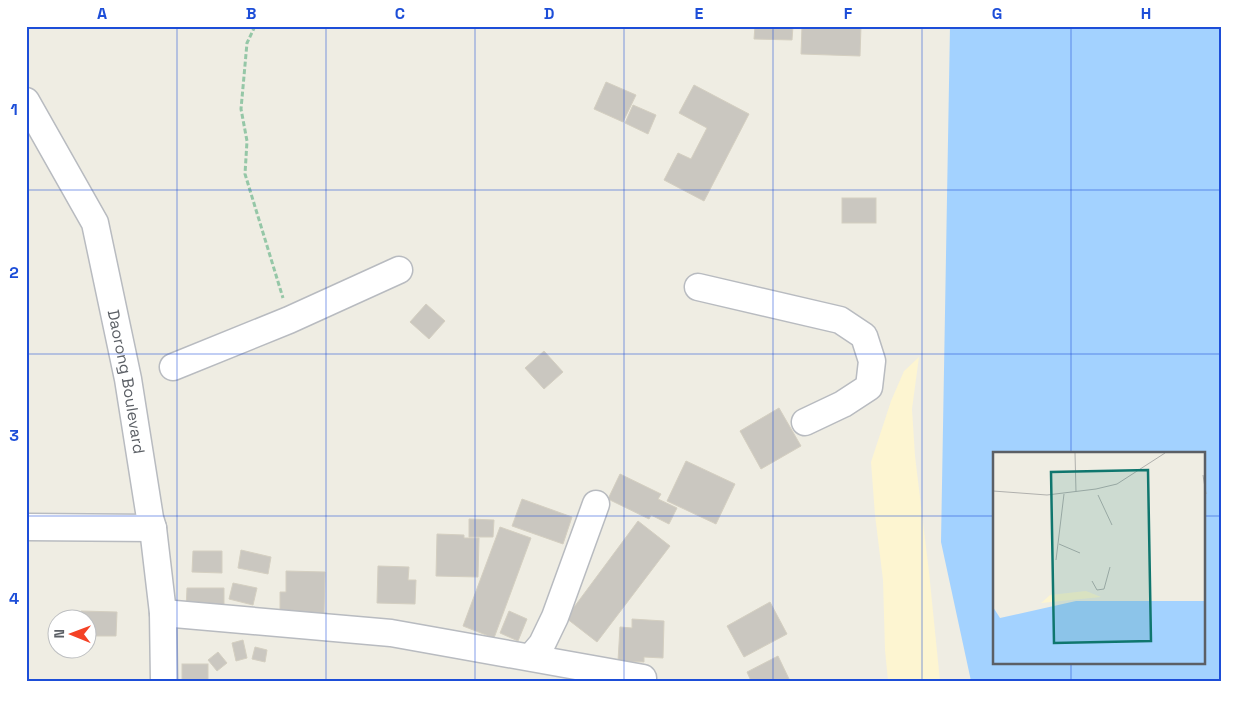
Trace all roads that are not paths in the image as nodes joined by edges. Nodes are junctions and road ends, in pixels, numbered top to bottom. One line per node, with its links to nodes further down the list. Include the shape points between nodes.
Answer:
1 (26, 102): 8 (street, Daorong Boulevard, via 95,223 128,380)
2 (399, 270): 4 (street, via 289,320)
3 (698, 287): 5 (street, via 840,320 864,336 872,361 869,387)
4 (173, 367)
5 (805, 422)
6 (596, 504): 10 (street, via 555,617 542,644)
7 (26, 527): 8 (street)
8 (153, 528): 9 (street, Daorong Boulevard)
9 (163, 612): 10 (street, via 391,633); 12 (street, Daorong Boulevard)
10 (531, 657): 11 (street)
11 (643, 678)
12 (164, 681)

